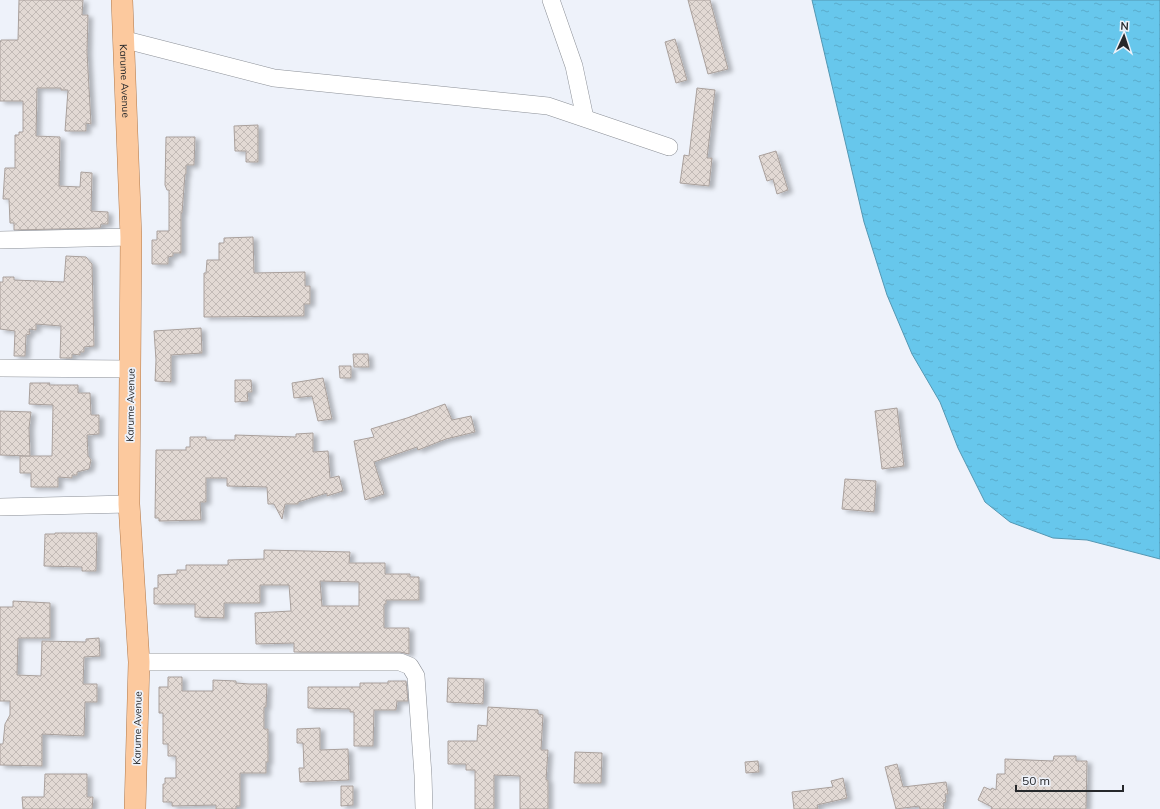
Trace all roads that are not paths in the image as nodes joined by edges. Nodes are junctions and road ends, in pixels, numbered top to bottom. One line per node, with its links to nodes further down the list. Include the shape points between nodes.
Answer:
1 (122, 0): 3 (main road, Karume Avenue)
2 (551, 0): 4 (street, via 574,66)
3 (122, 39): 4 (street, via 274,78 548,106); 6 (main road, Karume Avenue)
4 (585, 118): 5 (street)
5 (669, 147)
6 (131, 237): 7 (street); 9 (main road, Karume Avenue)
7 (0, 240)
8 (0, 368): 9 (street)
9 (131, 369): 10 (main road, Karume Avenue)
10 (129, 504): 11 (street); 12 (main road, Karume Avenue)
11 (0, 508)
12 (139, 662): 13 (main road, Karume Avenue); 14 (street, via 400,662 410,666 416,676 424,775)
13 (135, 809)
14 (424, 809)

